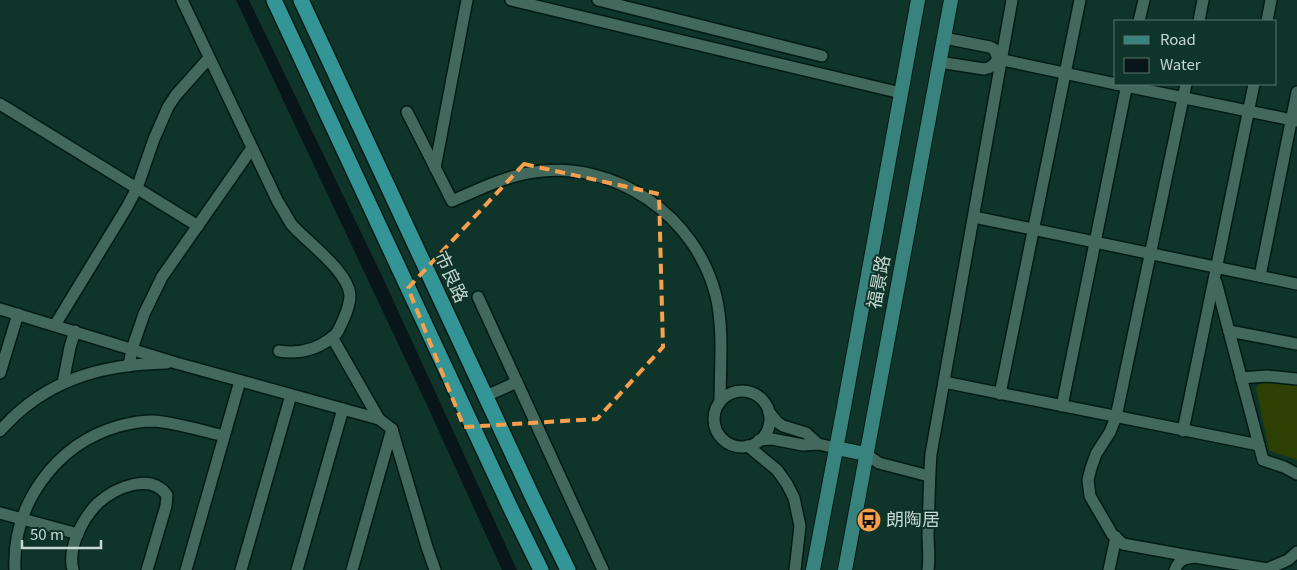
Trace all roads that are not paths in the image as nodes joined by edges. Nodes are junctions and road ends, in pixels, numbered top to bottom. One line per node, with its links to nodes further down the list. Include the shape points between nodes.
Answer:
1 (182, 0): 19 (lane)
2 (274, 0): 100 (highway)
3 (301, 0): 67 (highway, 市良路)
4 (467, 0): 36 (lane)
5 (510, 0): 29 (lane)
6 (598, 0): 18 (lane)
7 (918, 0): 29 (main road, 福景路)
8 (951, 0): 17 (main road, 福景路)
9 (1012, 0): 20 (lane)
10 (1080, 0): 22 (lane)
11 (1144, 0): 14 (lane)
12 (1203, 0): 15 (lane)
13 (1272, 0): 16 (lane)
14 (1140, 20)
15 (1199, 20)
16 (1267, 20)
17 (944, 38): 20 (lane, via 990,47); 21 (main road, 福景路)
18 (822, 56)
19 (209, 58): 35 (lane); 37 (lane, via 168,107)
20 (1000, 60): 21 (lane, via 984,69); 22 (lane); 38 (lane)
21 (939, 62): 83 (main road, 福景路)
22 (1065, 73): 23 (lane); 40 (lane)
23 (1114, 83)
24 (1121, 85): 41 (lane)
25 (1125, 85): 30 (lane)
26 (1186, 85): 30 (lane)
27 (1254, 85): 32 (lane)
28 (1297, 92): 34 (lane)
29 (901, 93): 82 (main road, 福景路)
30 (1183, 98): 32 (lane); 42 (lane)
31 (0, 104): 37 (lane)
32 (1249, 111): 34 (lane); 43 (lane)
33 (407, 112): 36 (lane)
34 (1294, 121): 44 (lane)
35 (252, 148): 39 (lane); 52 (lane, via 292,224 333,264 349,289 344,318)
36 (435, 168): 68 (lane, via 452,201 514,176 565,171 594,175 621,184 664,211 696,249 716,296 721,329)
37 (137, 188): 39 (lane); 49 (lane)
38 (974, 217): 40 (lane); 63 (lane)
39 (198, 226): 54 (lane, via 162,277)
40 (1034, 230): 41 (lane); 65 (lane)
41 (1095, 242): 42 (lane); 69 (lane)
42 (1150, 254): 43 (lane); 72 (lane)
43 (1216, 273): 44 (lane); 51 (lane); 76 (lane)
44 (1260, 276): 45 (lane)
45 (1297, 284)
46 (478, 297): 62 (lane)
47 (0, 309): 48 (lane)
48 (18, 314): 49 (lane); 58 (lane)
49 (55, 325): 50 (lane)
50 (75, 331): 54 (lane); 64 (lane)
51 (1229, 331): 53 (lane); 59 (lane)
52 (332, 337): 55 (lane, via 314,349); 73 (lane)
53 (1297, 344)
54 (132, 349): 56 (lane); 57 (lane)
55 (279, 351)
56 (176, 363): 57 (lane); 61 (lane)
57 (129, 366): 64 (lane, via 91,373)
58 (0, 373)
59 (1241, 378): 60 (lane); 80 (lane)
60 (1297, 379)
61 (240, 381): 66 (lane); 77 (lane)
62 (517, 382): 67 (lane); 102 (lane)
63 (944, 382): 65 (lane); 85 (lane)
64 (63, 383): 75 (lane, via 31,402)
65 (1000, 394): 69 (lane)
66 (291, 395): 70 (lane); 96 (lane)
67 (486, 396): 101 (highway, 市良路)
68 (720, 402): 71 (lane, via 731,393 745,391 763,400); 81 (lane, via 714,422 719,436 735,446)
69 (1062, 406): 72 (lane)
70 (343, 409): 73 (lane); 97 (lane)
71 (769, 412): 78 (lane, via 769,425); 79 (lane, via 776,422 806,432)
72 (1116, 417): 76 (lane); 89 (lane, via 1096,454 1088,480 1090,496)
73 (379, 419): 74 (lane)
74 (392, 429): 98 (lane); 99 (lane)
75 (0, 431)
76 (1184, 431): 80 (lane)
77 (224, 436): 87 (lane, via 154,421 125,425 97,434 72,449 50,469 33,493); 95 (lane)
78 (760, 440): 79 (lane); 81 (lane)
79 (818, 444): 82 (lane)
80 (1259, 445): 84 (lane, via 1263,460)
81 (748, 446): 103 (lane, via 777,470 794,498 800,526)
82 (836, 448): 83 (main road); 104 (main road, 福景路)
83 (866, 454): 85 (lane, via 878,463); 105 (main road, 福景路)
84 (1297, 474)
85 (929, 476): 106 (lane)
86 (0, 513): 87 (lane)
87 (22, 519): 88 (lane); 92 (lane, via 17,536)
88 (78, 534): 93 (lane, via 73,549); 94 (lane, via 98,504 114,492 143,483 159,487 167,495 166,506)
89 (1116, 537): 91 (lane, via 1123,544); 107 (lane)
90 (1297, 552): 91 (lane, via 1288,560 1267,569)
91 (1195, 557): 108 (lane, via 1184,558)
92 (15, 570)
93 (73, 570)
94 (147, 570)
95 (186, 570)
96 (241, 570)
97 (297, 570)
98 (352, 570)
99 (436, 570)
100 (541, 570)
101 (568, 570)
102 (603, 570)
103 (795, 570)
104 (813, 570)
105 (845, 570)
106 (928, 570)
107 (1109, 570)
108 (1175, 570)

